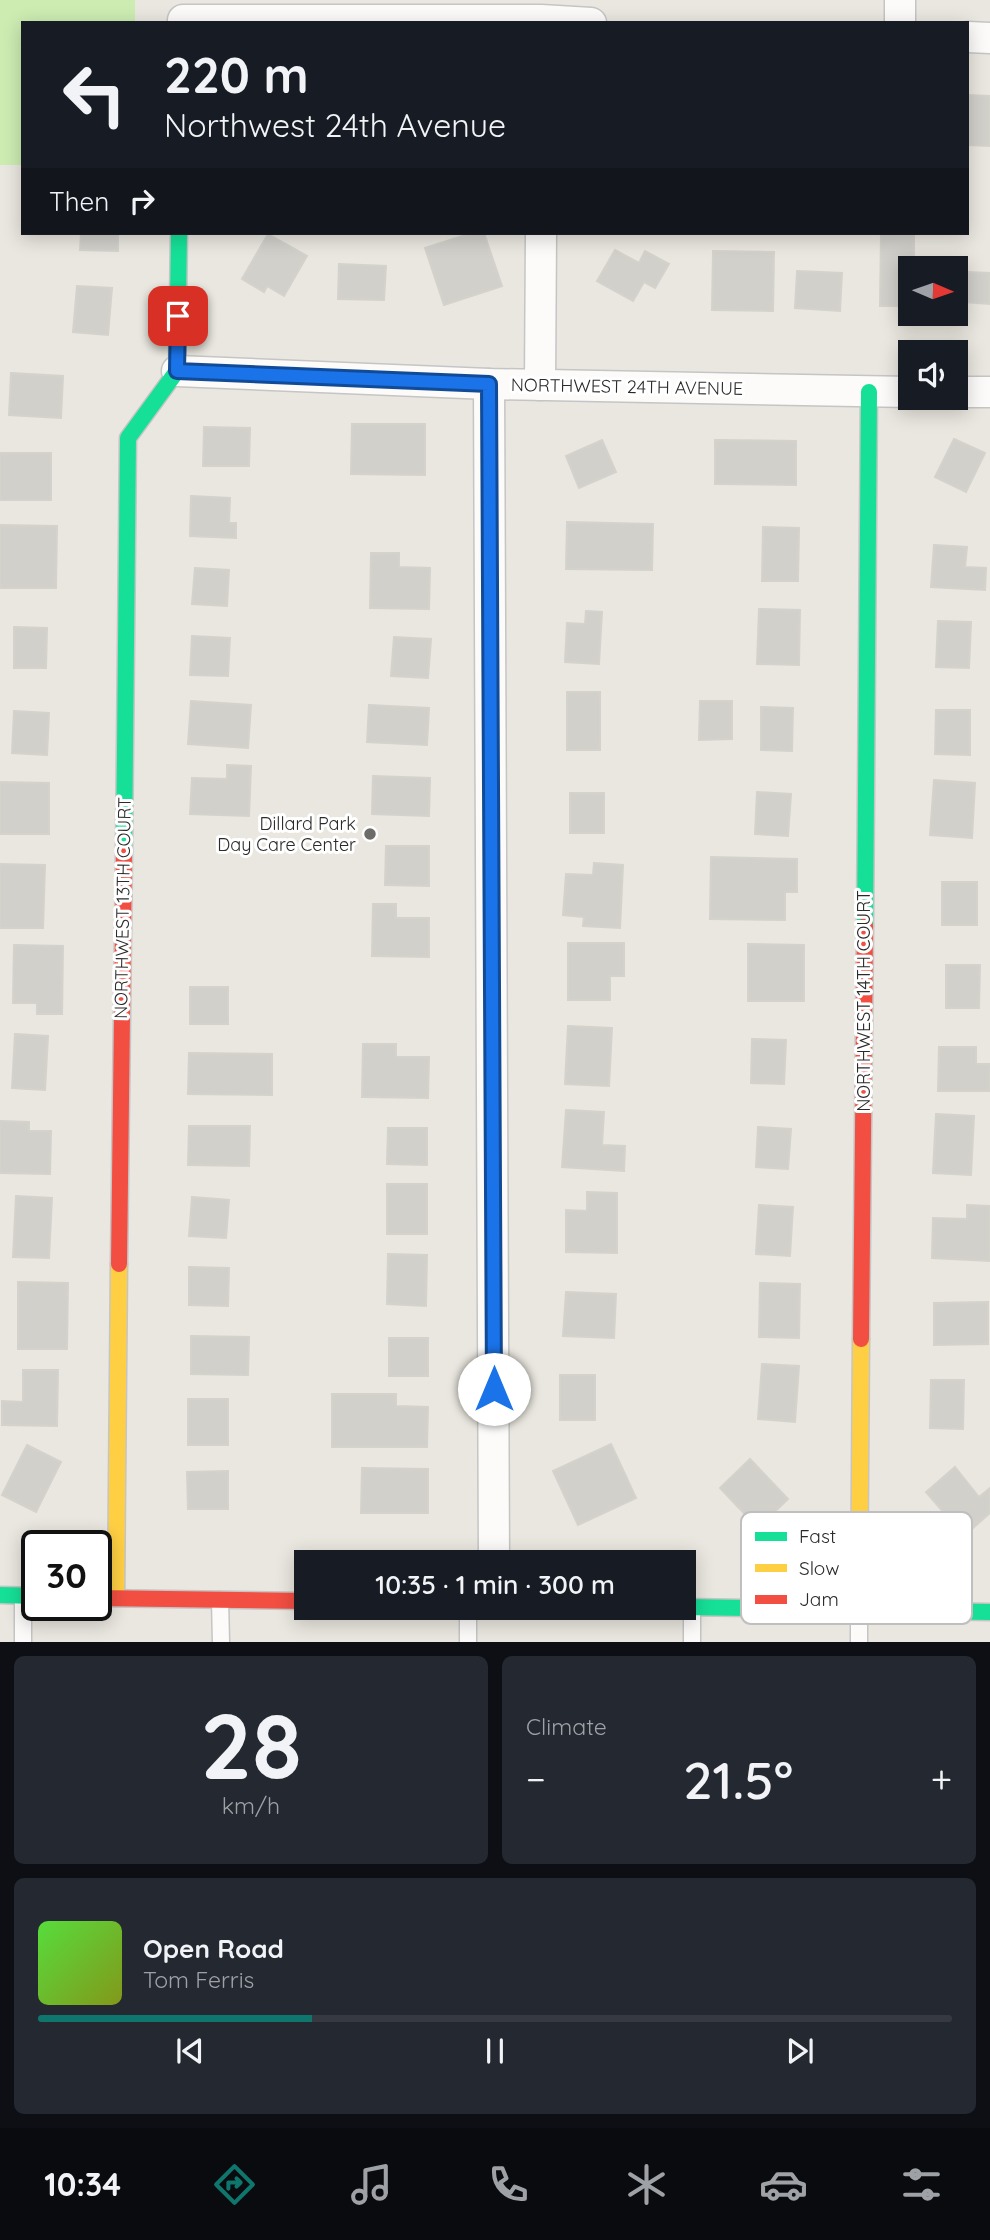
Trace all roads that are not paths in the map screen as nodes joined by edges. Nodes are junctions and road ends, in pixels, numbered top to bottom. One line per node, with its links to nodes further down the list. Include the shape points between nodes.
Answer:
1 (900, 0): 5 (street)
2 (183, 14): 3 (street)
3 (541, 14): 4 (street)
4 (581, 21)
5 (900, 21)
6 (969, 37): 7 (street)
7 (990, 38)
8 (179, 235): 10 (street)
9 (541, 235): 12 (street)
10 (177, 371): 11 (street, NORTHWEST 24TH AVENUE); 22 (street, NORTHWEST 13TH COURT, via 128,438)
11 (489, 384): 12 (street, NORTHWEST 24TH AVENUE); 18 (street)
12 (540, 385): 13 (street, NORTHWEST 24TH AVENUE)
13 (869, 392): 14 (street, NORTHWEST 24TH AVENUE); 17 (street, NORTHWEST 14TH COURT)
14 (898, 392)
15 (968, 392): 16 (street)
16 (990, 392)
17 (860, 1512)
18 (494, 1550)
19 (0, 1595): 20 (street)
20 (21, 1596)
21 (112, 1598): 22 (street)
22 (116, 1598): 23 (street)
23 (220, 1600): 24 (street); 34 (lane)
24 (294, 1601)
25 (696, 1607): 26 (street)
26 (741, 1608)
27 (972, 1612): 28 (street)
28 (990, 1612)
29 (468, 1620): 35 (lane)
30 (689, 1620): 36 (lane)
31 (26, 1621): 33 (lane)
32 (859, 1624): 37 (lane)
33 (23, 1642)
34 (221, 1642)
35 (468, 1642)
36 (692, 1642)
37 (859, 1642)

